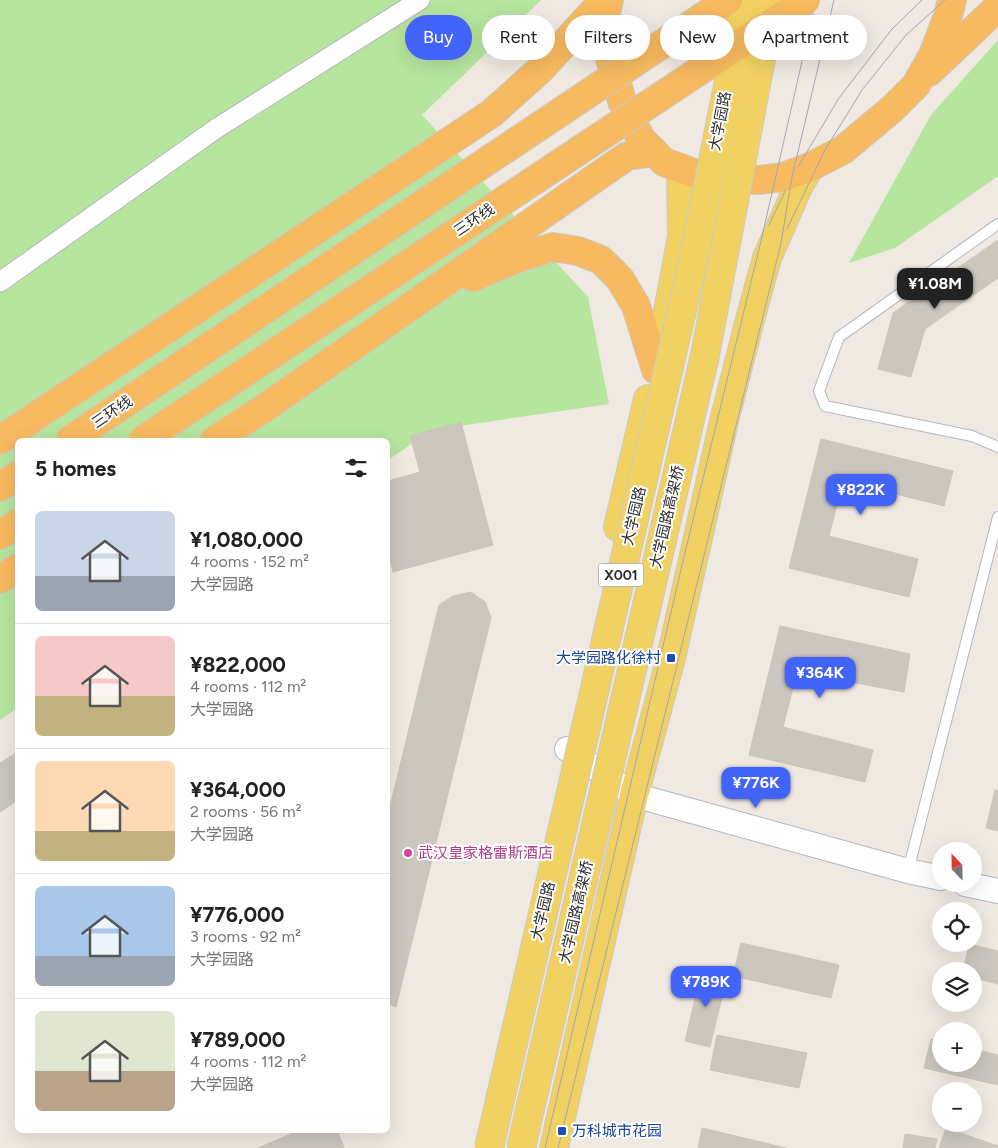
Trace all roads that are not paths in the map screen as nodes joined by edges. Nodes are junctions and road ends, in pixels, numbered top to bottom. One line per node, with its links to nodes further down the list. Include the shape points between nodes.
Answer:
1 (420, 0): 15 (street, via 217,128)
2 (604, 0): 21 (highway, via 541,69 492,113)
3 (609, 0): 11 (highway, via 602,30 622,100 641,139)
4 (728, 0): 18 (highway, 三环线, bridge)
5 (745, 0): 39 (main road, 大学园路 / X001, bridge, via 690,276)
6 (772, 0): 40 (main road, 大学园路高架桥, bridge, via 705,355)
7 (806, 0): 19 (highway, 三环线, bridge)
8 (952, 0): 10 (highway, via 933,55)
9 (998, 7): 10 (highway)
10 (916, 85): 12 (highway, via 843,150)
11 (654, 152): 13 (highway, via 664,162); 16 (highway, via 627,156)
12 (810, 167): 13 (highway, via 760,180 720,179); 33 (main road, via 767,258 725,417 670,658)
13 (681, 168): 17 (main road, 大学园路 / X001, via 682,237)
14 (998, 224): 22 (lane, via 839,337 819,391 825,406 972,436)
15 (0, 282)
16 (423, 298): 17 (highway, via 513,260 553,247 578,251 601,260 620,279 636,306); 20 (highway)
17 (656, 370): 32 (main road, 大学园路 / X001)
18 (73, 438)
19 (146, 438)
20 (218, 438)
21 (0, 440)
22 (998, 447)
23 (15, 477): 24 (highway)
24 (0, 487)
25 (998, 517): 29 (lane)
26 (15, 525): 27 (highway)
27 (0, 535)
28 (998, 549): 29 (lane)
29 (988, 555): 34 (lane)
30 (15, 570): 31 (highway)
31 (0, 579)
32 (567, 749): 33 (street); 38 (main road, 大学园路 / X001)
33 (634, 795): 34 (street); 41 (main road)
34 (908, 871): 35 (street)
35 (932, 876)
36 (982, 888): 37 (street)
37 (998, 891)
38 (477, 1148)
39 (489, 1148)
40 (522, 1148)
41 (554, 1148)

